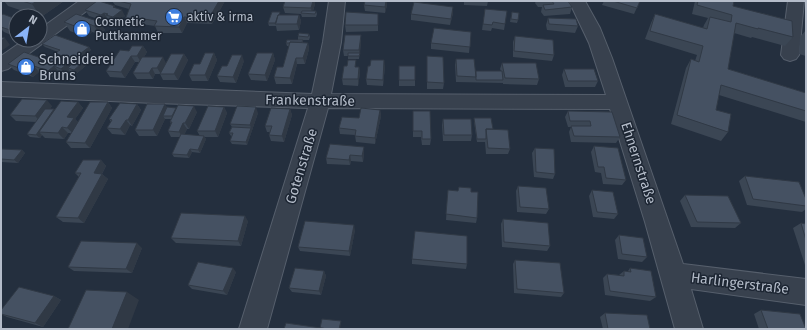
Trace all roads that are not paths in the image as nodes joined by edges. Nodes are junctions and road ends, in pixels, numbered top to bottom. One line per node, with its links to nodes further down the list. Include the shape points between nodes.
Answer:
1 (90, 1): 5 (street)
2 (338, 1): 10 (street, Gotenstraße)
3 (577, 1): 11 (street, Ehnernstraße, via 598,46)
4 (796, 1): 7 (street)
5 (48, 31)
6 (25, 48): 8 (street)
7 (790, 55)
8 (1, 66)
9 (1, 89): 10 (street, Frankenstraße)
10 (320, 101): 11 (street, Frankenstraße); 14 (street, Gotenstraße)
11 (618, 102): 12 (street, Ehnernstraße)
12 (674, 275): 13 (street, Harlingerstraße); 15 (street, Ehnernstraße)
13 (806, 292)
14 (253, 329)
15 (689, 329)

